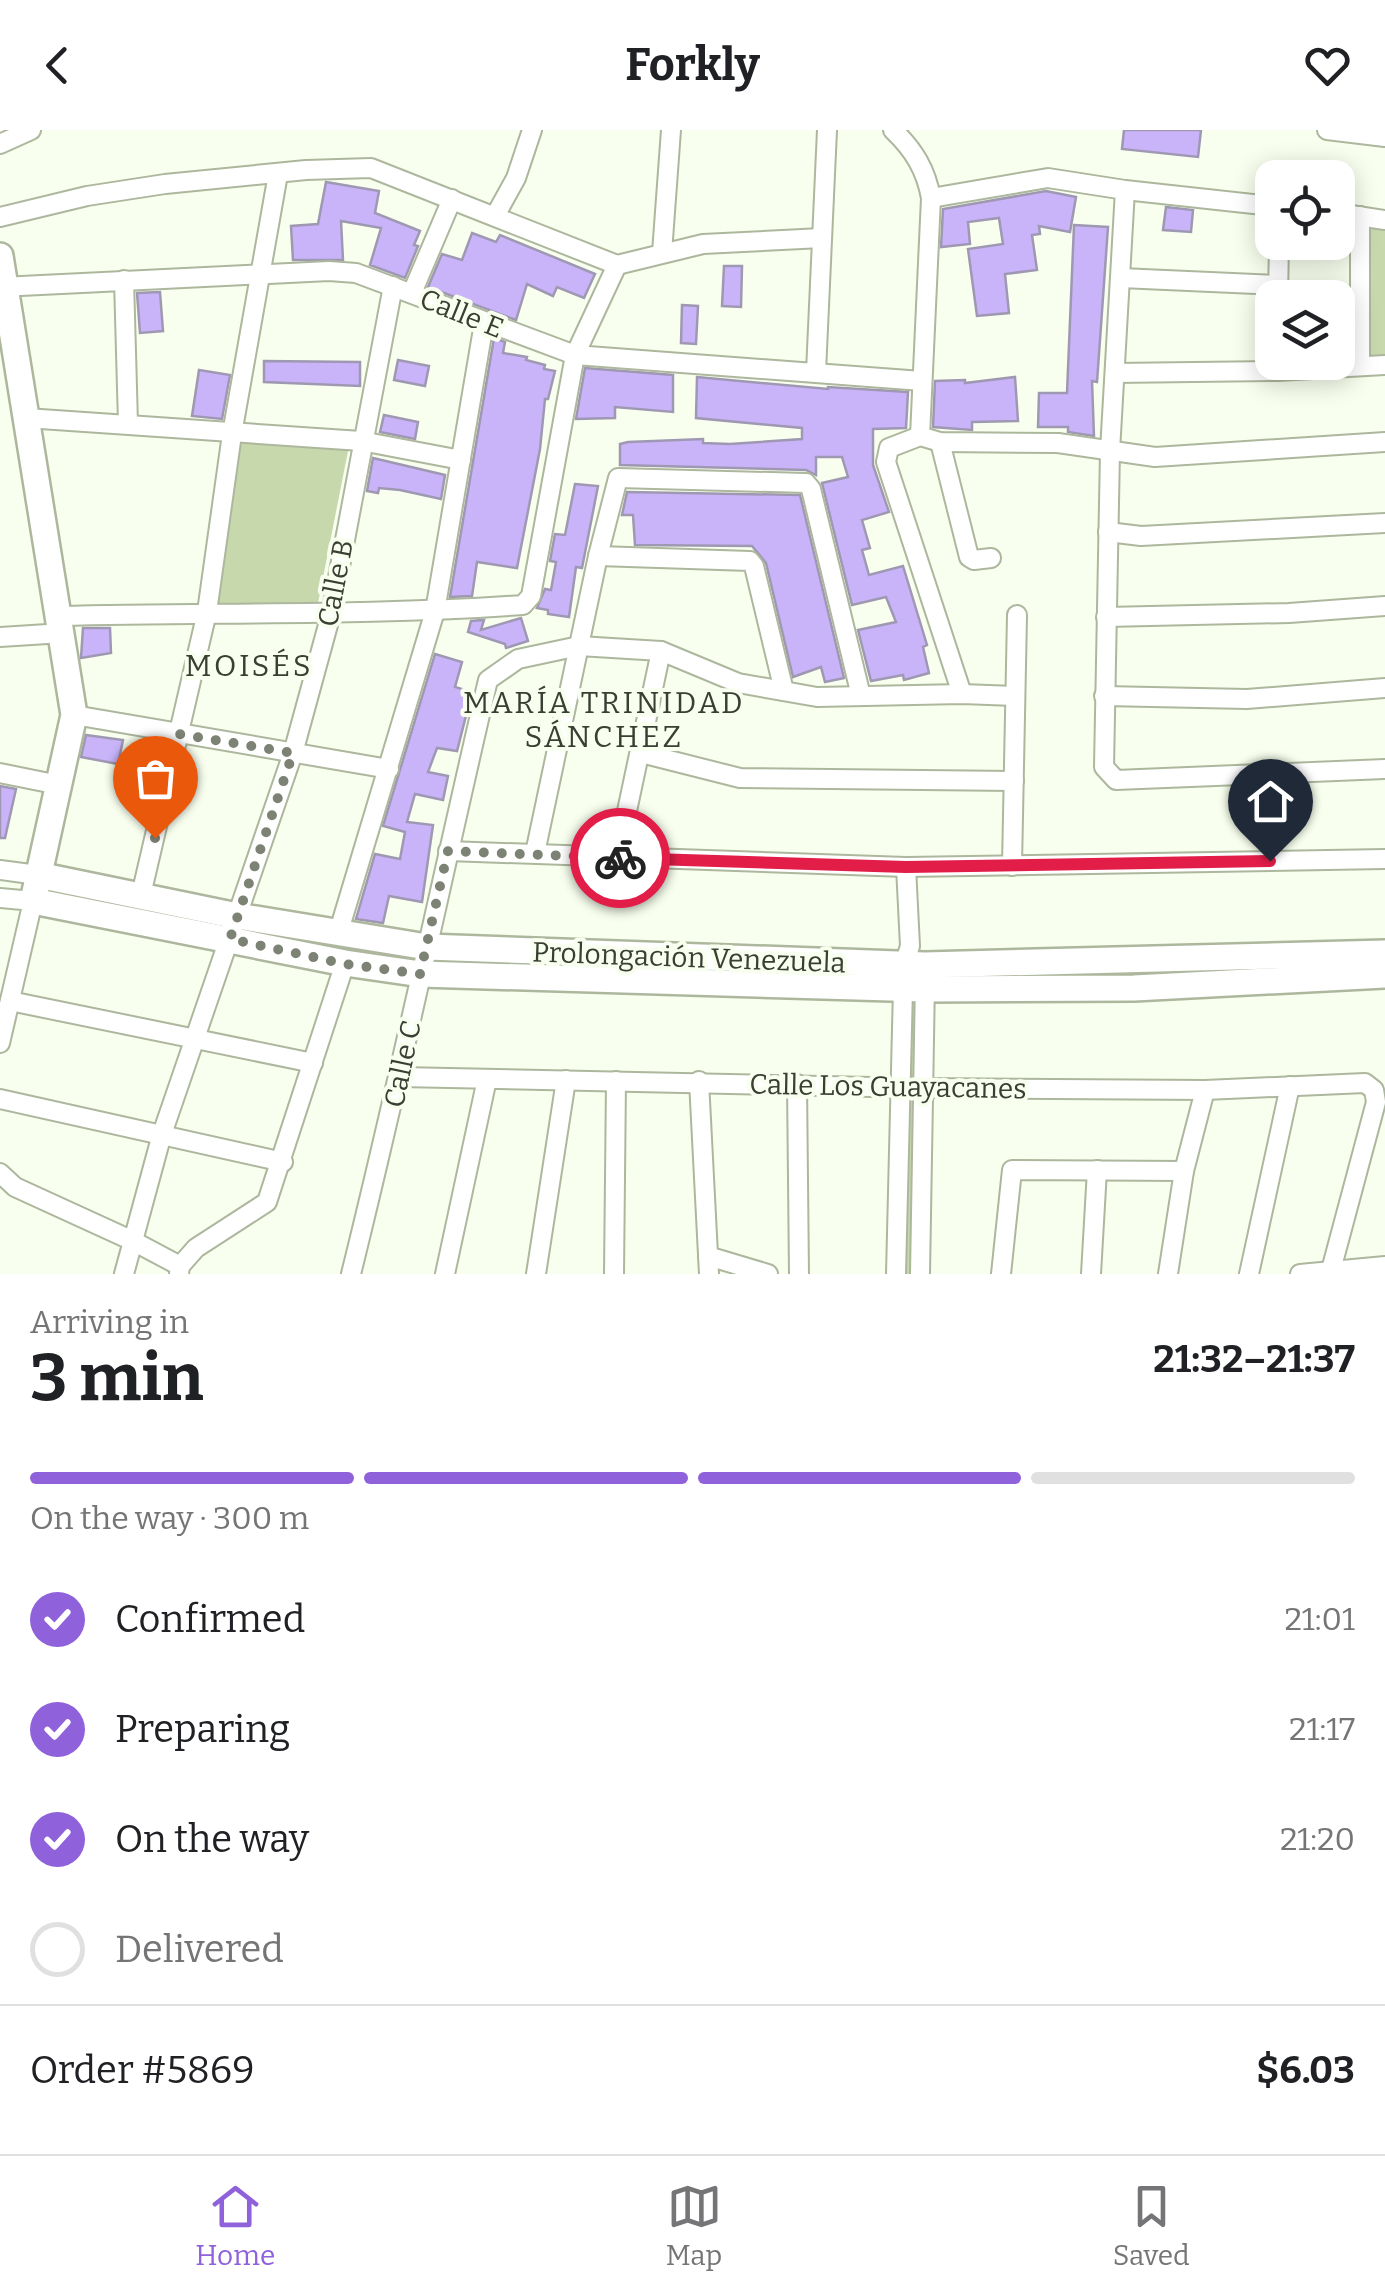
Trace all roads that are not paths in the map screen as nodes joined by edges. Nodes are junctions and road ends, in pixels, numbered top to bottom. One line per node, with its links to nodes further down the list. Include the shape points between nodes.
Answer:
1 (31, 130): 8 (street)
2 (671, 130): 20 (street)
3 (827, 130): 19 (street)
4 (893, 130): 12 (street, via 918,159)
5 (1327, 130): 7 (street)
6 (530, 131): 15 (street, via 521,166)
7 (1385, 137)
8 (0, 144)
9 (278, 174): 11 (street, via 371,168); 17 (street, via 115,191); 23 (street)
10 (1125, 190): 12 (street, via 1048,178); 13 (street); 24 (street)
11 (452, 198): 15 (street); 29 (street)
12 (931, 198): 38 (street)
13 (1255, 204)
14 (1355, 215): 16 (street)
15 (495, 216): 22 (street)
16 (1360, 216): 18 (street); 34 (street)
17 (0, 217)
18 (1385, 220)
19 (822, 238): 20 (street, via 703,244); 36 (street)
20 (662, 253): 22 (street)
21 (0, 256): 26 (street)
22 (617, 265): 31 (street)
23 (260, 275): 25 (street, Calle E); 27 (street, Calle E, via 329,271); 41 (street)
24 (1121, 278): 28 (street); 37 (street)
25 (124, 280): 26 (street, Calle E); 40 (street)
26 (3, 286): 39 (street)
27 (393, 286): 29 (street, Calle E); 43 (street, Calle B)
28 (1255, 289)
29 (412, 293): 30 (street, Calle E)
30 (484, 323): 31 (street, Calle E); 47 (street)
31 (575, 355): 36 (street, Calle E); 53 (street, via 531,596 523,605)
32 (1385, 365): 34 (street)
33 (1355, 366): 34 (street)
34 (1360, 366)
35 (1255, 368): 37 (street)
36 (816, 372): 38 (street, Calle E)
37 (1115, 373): 46 (street)
38 (922, 381): 42 (street)
39 (26, 418): 40 (street); 58 (street)
40 (128, 424): 41 (street)
41 (232, 434): 43 (street); 54 (street)
42 (920, 436): 44 (street); 64 (street, via 890,448 886,462)
43 (362, 442): 47 (street); 55 (street, Calle B)
44 (940, 442): 46 (street); 51 (street, via 969,556)
45 (1385, 442): 46 (street, via 1155,457)
46 (1110, 450): 49 (street)
47 (461, 460): 53 (street)
48 (1385, 523): 49 (street, via 1141,536)
49 (1108, 532): 57 (street)
50 (598, 556): 60 (street); 63 (street, via 750,561); 65 (street, via 618,478 806,482)
51 (991, 558)
52 (1385, 606): 57 (street)
53 (435, 611): 55 (street); 73 (street)
54 (207, 612): 55 (street); 58 (street); 69 (street)
55 (330, 614): 70 (street, Calle B)
56 (1017, 615): 66 (street)
57 (1106, 617): 67 (street)
58 (61, 624): 59 (street); 68 (street)
59 (0, 637)
60 (579, 646): 61 (street, Calle C); 77 (street, Calle C, via 518,659 488,680); 78 (street)
61 (660, 651): 63 (street, Calle C, via 738,682); 71 (street)
62 (1385, 688): 67 (street, via 1246,699)
63 (784, 690): 65 (street, Calle C)
64 (962, 694): 65 (street, Calle C); 66 (street, Calle C)
65 (861, 696)
66 (1015, 696): 75 (street)
67 (1104, 696): 72 (street, via 1104,768 1116,780)
68 (74, 716): 69 (street); 76 (street)
69 (179, 734): 70 (street); 85 (street)
70 (293, 753): 73 (street); 88 (street, Calle B)
71 (642, 753): 75 (street, via 740,778); 79 (street)
72 (1385, 768)
73 (389, 770): 89 (street)
74 (0, 773): 76 (street)
75 (1014, 780): 81 (street)
76 (59, 785): 84 (street)
77 (448, 851): 78 (street); 90 (street, Calle C)
78 (535, 854): 79 (street)
79 (617, 858): 82 (street)
80 (1385, 859): 81 (street)
81 (1012, 866): 82 (street)
82 (906, 867): 93 (street)
83 (0, 870): 84 (street, Prolongación Venezuela)
84 (38, 876): 85 (street, Prolongación Venezuela); 87 (street)
85 (141, 894): 88 (street, Prolongación Venezuela)
86 (0, 898): 87 (street, Prolongación Venezuela)
87 (33, 902): 88 (street, Prolongación Venezuela); 96 (street)
88 (234, 927): 89 (street, Prolongación Venezuela); 92 (street, Prolongación Venezuela); 97 (street, Calle B)
89 (338, 934): 90 (street, Prolongación Venezuela)
90 (427, 948): 93 (street, Prolongación Venezuela); 94 (street, Calle C)
91 (1385, 953): 93 (street, Prolongación Venezuela)
92 (345, 964): 94 (street, Prolongación Venezuela); 99 (street)
93 (914, 971): 94 (street, Prolongación Venezuela); 95 (street, Prolongación Venezuela, via 1134,988); 106 (street); 108 (street)
94 (420, 974): 100 (street, Calle C)
95 (1385, 976)
96 (10, 1001): 97 (street); 98 (street)
97 (195, 1038): 99 (street); 111 (street, Calle B)
98 (0, 1043)
99 (313, 1063): 112 (street)
100 (400, 1077): 101 (street, Calle Los Guayacanes); 122 (street, Calle C)
101 (487, 1079): 102 (street, Calle Los Guayacanes); 123 (street)
102 (566, 1080): 103 (street, Calle Los Guayacanes); 124 (street)
103 (616, 1081): 104 (street, Calle Los Guayacanes); 125 (street)
104 (700, 1081): 105 (street, Calle Los Guayacanes); 117 (street)
105 (797, 1084): 106 (street, Calle Los Guayacanes); 127 (street)
106 (901, 1086): 108 (street, Calle Los Guayacanes); 128 (street)
107 (1290, 1086): 109 (street, Calle Los Guayacanes); 120 (street, Calle Los Guayacanes, via 1365,1083 1374,1090); 133 (street)
108 (922, 1088): 109 (street, Calle Los Guayacanes); 129 (street)
109 (1205, 1090): 114 (street)
110 (0, 1099): 111 (street)
111 (162, 1134): 112 (street); 116 (street, Calle B)
112 (283, 1162): 119 (street, via 267,1202 215,1233)
113 (1097, 1170): 114 (street); 130 (street, via 1012,1170); 131 (street)
114 (1184, 1171): 132 (street)
115 (0, 1174): 116 (street)
116 (134, 1241): 119 (street); 121 (street, Calle B)
117 (708, 1265): 126 (street)
118 (1385, 1266): 120 (street)
119 (179, 1270)
120 (1331, 1270): 134 (street)
121 (124, 1274)
122 (351, 1274)
123 (445, 1274)
124 (536, 1274)
125 (614, 1274)
126 (768, 1274)
127 (799, 1274)
128 (896, 1274)
129 (920, 1274)
130 (1001, 1274)
131 (1091, 1274)
132 (1168, 1274)
133 (1249, 1274)
134 (1300, 1274)

